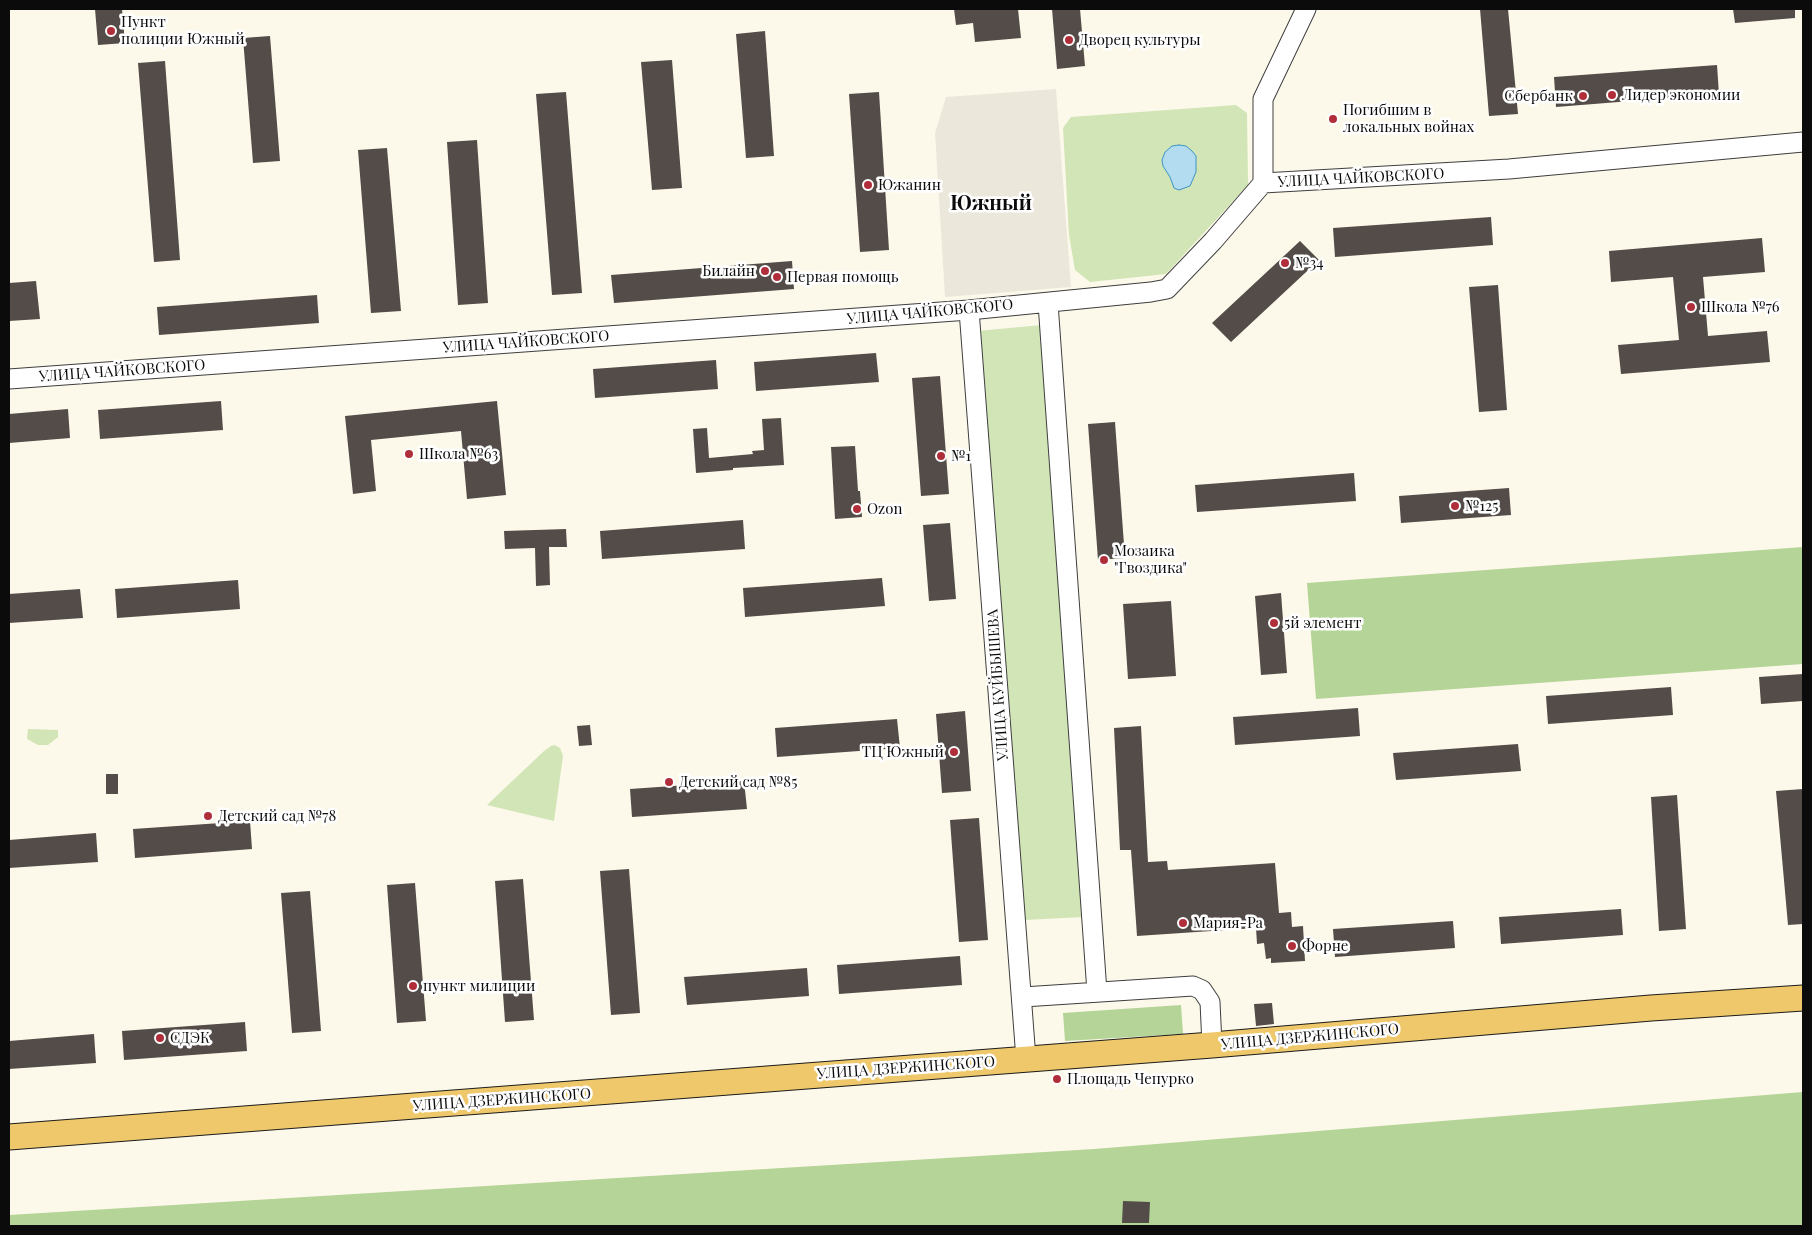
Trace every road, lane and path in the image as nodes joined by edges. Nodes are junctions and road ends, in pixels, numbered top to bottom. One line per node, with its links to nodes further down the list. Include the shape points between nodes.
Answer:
1 (1306, 9): 3 (street, via 1263,99)
2 (1803, 142): 3 (street, УЛИЦА ЧАЙКОВСКОГО, via 1509,169)
3 (1263, 183): 4 (street, УЛИЦА ЧАЙКОВСКОГО, via 1168,289)
4 (1048, 303): 5 (street, УЛИЦА ЧАЙКОВСКОГО); 7 (street)
5 (969, 310): 6 (street, УЛИЦА ЧАЙКОВСКОГО); 8 (street, УЛИЦА КУЙБЫШЕВА)
6 (9, 379)
7 (1097, 992): 8 (street); 10 (street, via 1193,986 1202,990 1210,1002)
8 (1023, 997): 11 (street, УЛИЦА КУЙБЫШЕВА)
9 (1803, 998): 10 (main road, УЛИЦА ДЗЕРЖИНСКОГО)
10 (1212, 1045): 11 (main road, УЛИЦА ДЗЕРЖИНСКОГО)
11 (1026, 1059): 12 (main road, УЛИЦА ДЗЕРЖИНСКОГО)
12 (9, 1137)

